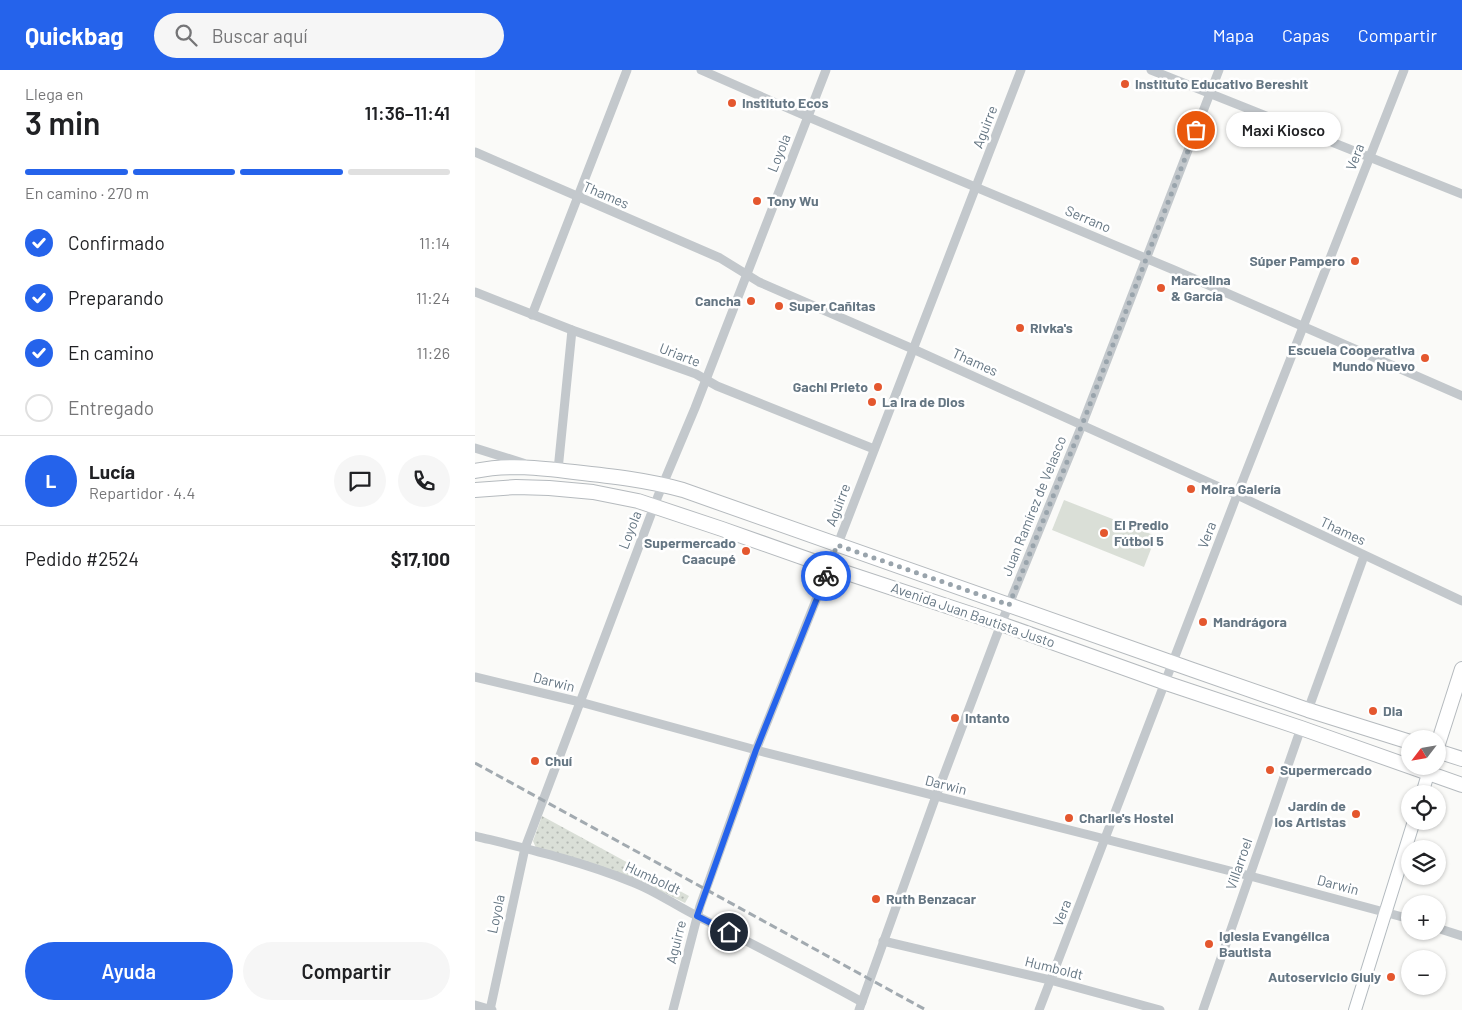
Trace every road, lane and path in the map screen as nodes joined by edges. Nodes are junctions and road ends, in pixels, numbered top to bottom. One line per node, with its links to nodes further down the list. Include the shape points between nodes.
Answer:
1 (627, 70): 14 (street)
2 (701, 70): 9 (street, Serrano)
3 (826, 70): 9 (street, Loyola)
4 (1021, 70): 12 (street, Aguirre)
5 (1151, 70): 8 (street)
6 (1219, 70): 8 (street, Juan Ramírez de Velasco)
7 (1404, 70): 11 (street, Vera)
8 (1210, 94): 11 (street); 15 (street, Juan Ramírez de Velasco)
9 (808, 117): 12 (street, Serrano); 16 (street, Loyola)
10 (475, 152): 14 (street, Thames)
11 (1370, 157): 13 (street); 19 (street, Vera)
12 (977, 187): 15 (street, Serrano); 21 (street, Aguirre)
13 (1462, 194)
14 (579, 198): 16 (street, Thames, via 720,258); 18 (street)
15 (1145, 258): 19 (street, Serrano); 24 (street, Juan Ramírez de Velasco)
16 (746, 274): 21 (street, Thames); 22 (street, Loyola)
17 (475, 292): 18 (street, Uriarte)
18 (532, 316): 20 (street, Uriarte)
19 (1303, 326): 23 (street, Serrano); 32 (street, Vera)
20 (573, 330): 22 (street, Uriarte, via 690,372); 28 (street)
21 (913, 349): 24 (street, Thames); 26 (street, Aguirre)
22 (705, 381): 26 (street, Uriarte); 30 (street, Loyola)
23 (1462, 396)
24 (1082, 425): 32 (street, Thames); 38 (street, Juan Ramírez de Velasco)
25 (475, 448): 27 (street)
26 (874, 449): 34 (street, Aguirre)
27 (538, 468): 28 (main road, Avenida Juan Bautista Justo); 29 (main road, Avenida Juan Bautista Justo)
28 (558, 470): 30 (main road, Avenida Juan Bautista Justo)
29 (475, 471)
30 (663, 484): 33 (street, Loyola); 34 (main road, Avenida Juan Bautista Justo)
31 (475, 490): 33 (main road, Avenida Juan Bautista Justo, via 549,488 593,492)
32 (1237, 495): 35 (street, Thames); 40 (street, Vera)
33 (655, 506): 36 (main road, Avenida Juan Bautista Justo); 44 (street, Loyola)
34 (837, 545): 36 (street, Aguirre); 38 (main road, Avenida Juan Bautista Justo)
35 (1364, 556): 37 (street, Thames); 45 (street)
36 (829, 567): 39 (main road, Avenida Juan Bautista Justo); 49 (street, Aguirre)
37 (1462, 601)
38 (1009, 605): 39 (street, Juan Ramírez de Velasco); 40 (main road, Avenida Juan Bautista Justo)
39 (1001, 624): 43 (main road, Avenida Juan Bautista Justo); 55 (street, Juan Ramírez de Velasco)
40 (1173, 663): 43 (street, Vera); 45 (main road, Avenida Juan Bautista Justo)
41 (1462, 669): 47 (main road)
42 (475, 676): 44 (street, Darwin)
43 (1166, 683): 46 (main road, Avenida Juan Bautista Justo); 58 (street, Vera)
44 (580, 702): 49 (street, Darwin); 59 (street, Loyola)
45 (1308, 710): 48 (main road, Avenida Juan Bautista Justo)
46 (1301, 728): 52 (main road, Avenida Juan Bautista Justo); 60 (street, Villarroel)
47 (1442, 730)
48 (1401, 739)
49 (756, 750): 55 (street, Darwin); 62 (street, Aguirre)
50 (1446, 754): 51 (main road)
51 (1462, 759)
52 (1401, 761)
53 (1440, 775): 54 (main road, Avenida Juan Bautista Justo)
54 (1462, 786)
55 (936, 796): 58 (street, Darwin); 66 (street, Juan Ramírez de Velasco)
56 (1411, 830): 61 (main road)
57 (475, 836): 59 (street, Humboldt)
58 (1105, 840): 60 (street, Darwin); 67 (street, Vera)
59 (525, 848): 62 (street, Humboldt, via 631,881 661,894); 70 (street, Loyola)
60 (1250, 876): 61 (street, Darwin); 74 (street, Villarroel)
61 (1385, 912): 63 (street, Darwin); 75 (main road)
62 (697, 916): 69 (street, Humboldt, via 792,963); 71 (street, Aguirre)
63 (1401, 916)
64 (1446, 931): 65 (street)
65 (1462, 936)
66 (883, 941): 67 (street, Humboldt); 69 (street, Juan Ramírez de Velasco)
67 (1051, 980): 72 (street, Vera); 73 (street, Humboldt)
68 (475, 1005): 70 (street)
69 (860, 1006)
70 (491, 1010)
71 (673, 1010)
72 (1039, 1010)
73 (1160, 1010)
74 (1203, 1010)
75 (1355, 1010)

